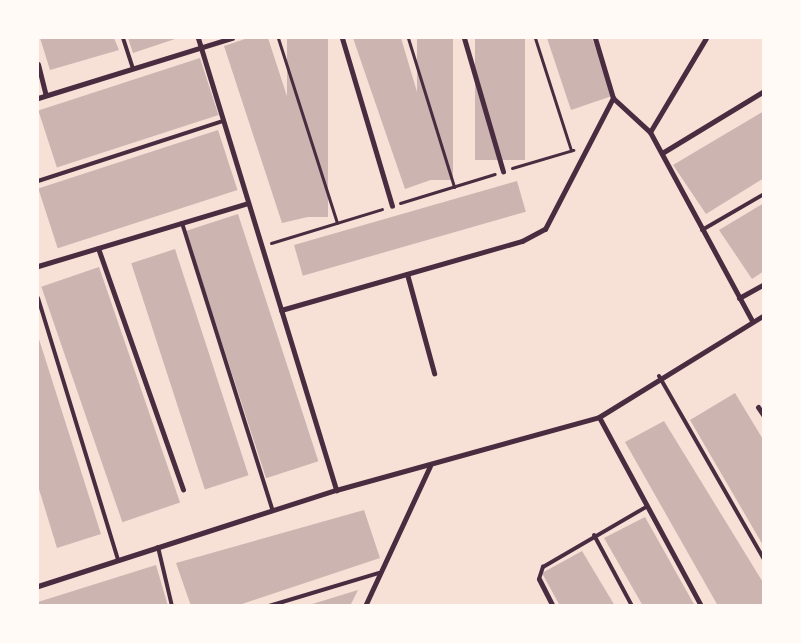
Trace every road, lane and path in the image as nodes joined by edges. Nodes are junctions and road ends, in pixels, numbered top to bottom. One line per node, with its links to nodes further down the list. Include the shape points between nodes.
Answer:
1 (122, 38): 13 (lane)
2 (198, 38): 11 (street)
3 (232, 38): 11 (street)
4 (278, 38): 30 (path)
5 (342, 38): 28 (street)
6 (408, 38): 25 (path)
7 (464, 38): 23 (street)
8 (534, 38): 21 (path)
9 (595, 38): 17 (street)
10 (706, 38): 19 (street)
11 (201, 47): 13 (street); 18 (street)
12 (38, 64): 15 (street)
13 (132, 68): 15 (street)
14 (764, 91): 22 (street)
15 (46, 95): 16 (street)
16 (38, 98)
17 (613, 98): 19 (street); 20 (street)
18 (223, 120): 24 (lane); 27 (street)
19 (650, 132): 22 (street)
20 (591, 144): 21 (path); 35 (street, via 545,229 522,241)
21 (571, 150): 23 (path)
22 (662, 152): 31 (street)
23 (503, 171): 25 (path)
24 (38, 181)
25 (454, 187): 28 (path)
26 (764, 194): 31 (lane)
27 (248, 203): 29 (street); 32 (street)
28 (392, 206): 30 (path)
29 (182, 223): 33 (street); 51 (lane)
30 (337, 223): 32 (path)
31 (702, 230): 38 (street)
32 (261, 246): 39 (street)
33 (98, 248): 34 (street); 48 (street)
34 (38, 266)
35 (407, 274): 39 (street); 42 (street)
36 (764, 284): 38 (street)
37 (38, 298): 55 (lane)
38 (739, 298): 41 (street)
39 (281, 310): 49 (street)
40 (764, 315): 41 (street)
41 (752, 321): 43 (street)
42 (434, 373)
43 (659, 376): 46 (street); 54 (lane)
44 (758, 407): 45 (street)
45 (764, 416)
46 (599, 417): 47 (street); 50 (street)
47 (430, 466): 49 (street); 56 (street)
48 (183, 490)
49 (336, 490): 51 (street)
50 (646, 507): 52 (lane); 64 (street)
51 (272, 510): 53 (street)
52 (594, 534): 57 (lane, via 543,567); 63 (lane)
53 (158, 546): 55 (street); 59 (lane)
54 (764, 559)
55 (118, 560): 58 (street)
56 (379, 573): 60 (lane); 61 (street)
57 (539, 579): 62 (street)
58 (38, 586)
59 (172, 606)
60 (269, 606)
61 (365, 606)
62 (553, 606)
63 (632, 606)
64 (701, 606)

